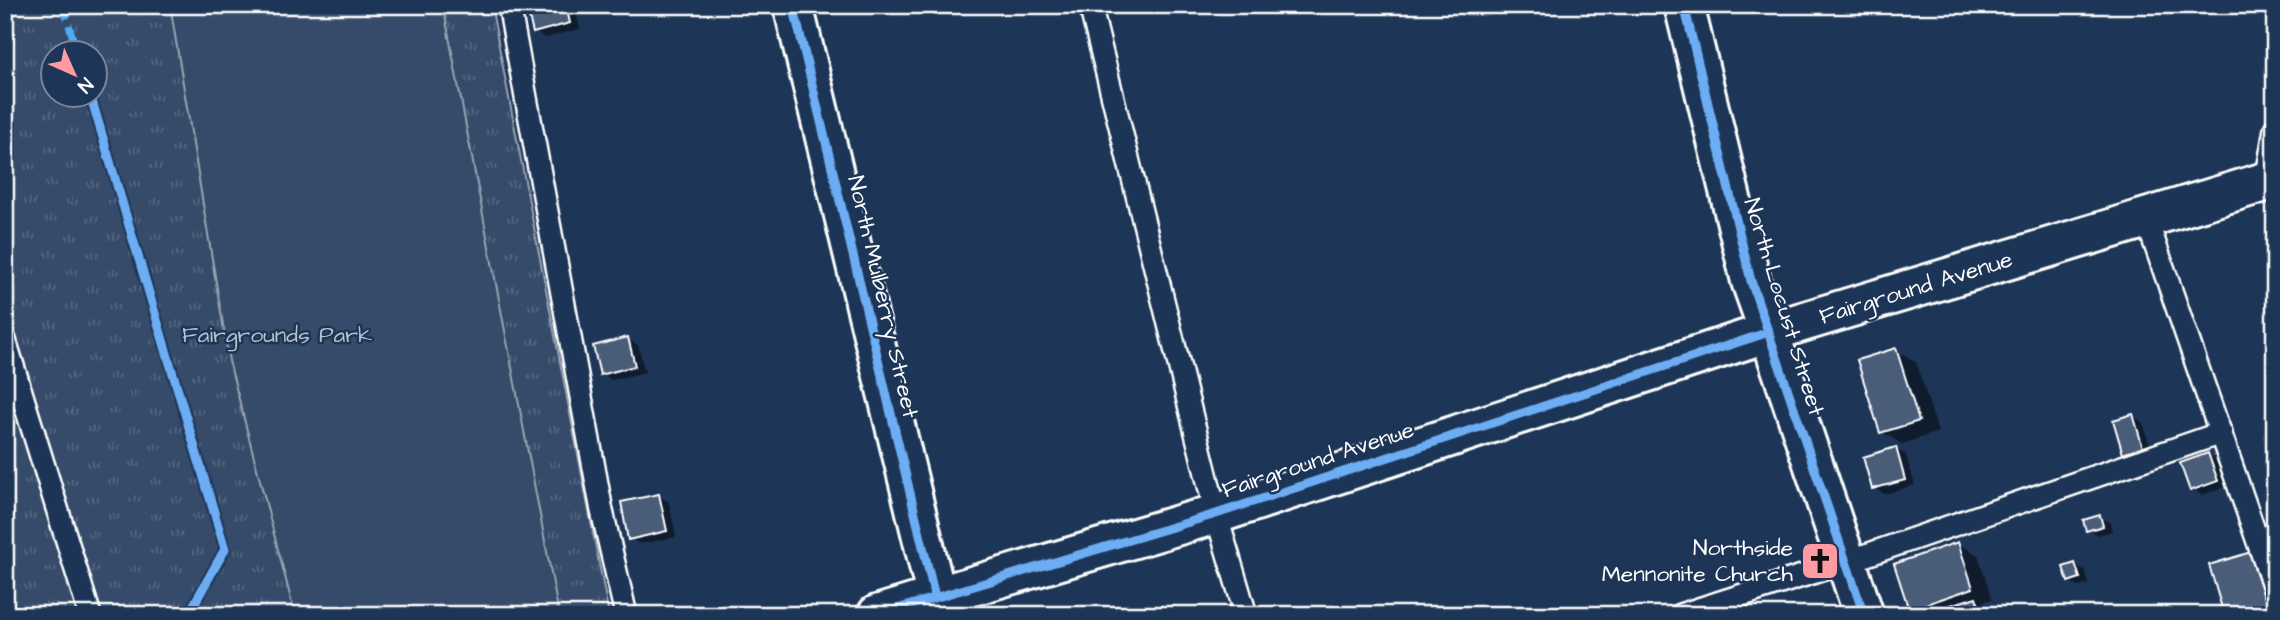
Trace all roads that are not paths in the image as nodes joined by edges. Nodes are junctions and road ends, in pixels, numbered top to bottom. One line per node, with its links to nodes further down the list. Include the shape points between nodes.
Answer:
1 (509, 5): 16 (lane, via 601,511)
2 (793, 5): 14 (street, North Mulberry Street)
3 (1090, 5): 11 (lane)
4 (1684, 5): 8 (street, North Locust Street, via 1751,281)
5 (2275, 129): 6 (lane)
6 (2271, 180): 7 (street, Fairground Avenue)
7 (2146, 218): 8 (street, Fairground Avenue); 10 (lane)
8 (1769, 332): 11 (street, Fairground Avenue); 12 (street, North Locust Street)
9 (5, 340): 15 (lane)
10 (2221, 433): 12 (lane); 13 (lane)
11 (1216, 514): 14 (street, Fairground Avenue); 18 (lane)
12 (1846, 562): 19 (lane); 20 (street, North Locust Street)
13 (2275, 591)
14 (938, 606): 17 (street, Fairground Avenue)
15 (90, 615)
16 (626, 615)
17 (877, 615)
18 (1246, 615)
19 (1680, 615)
20 (1864, 615)

